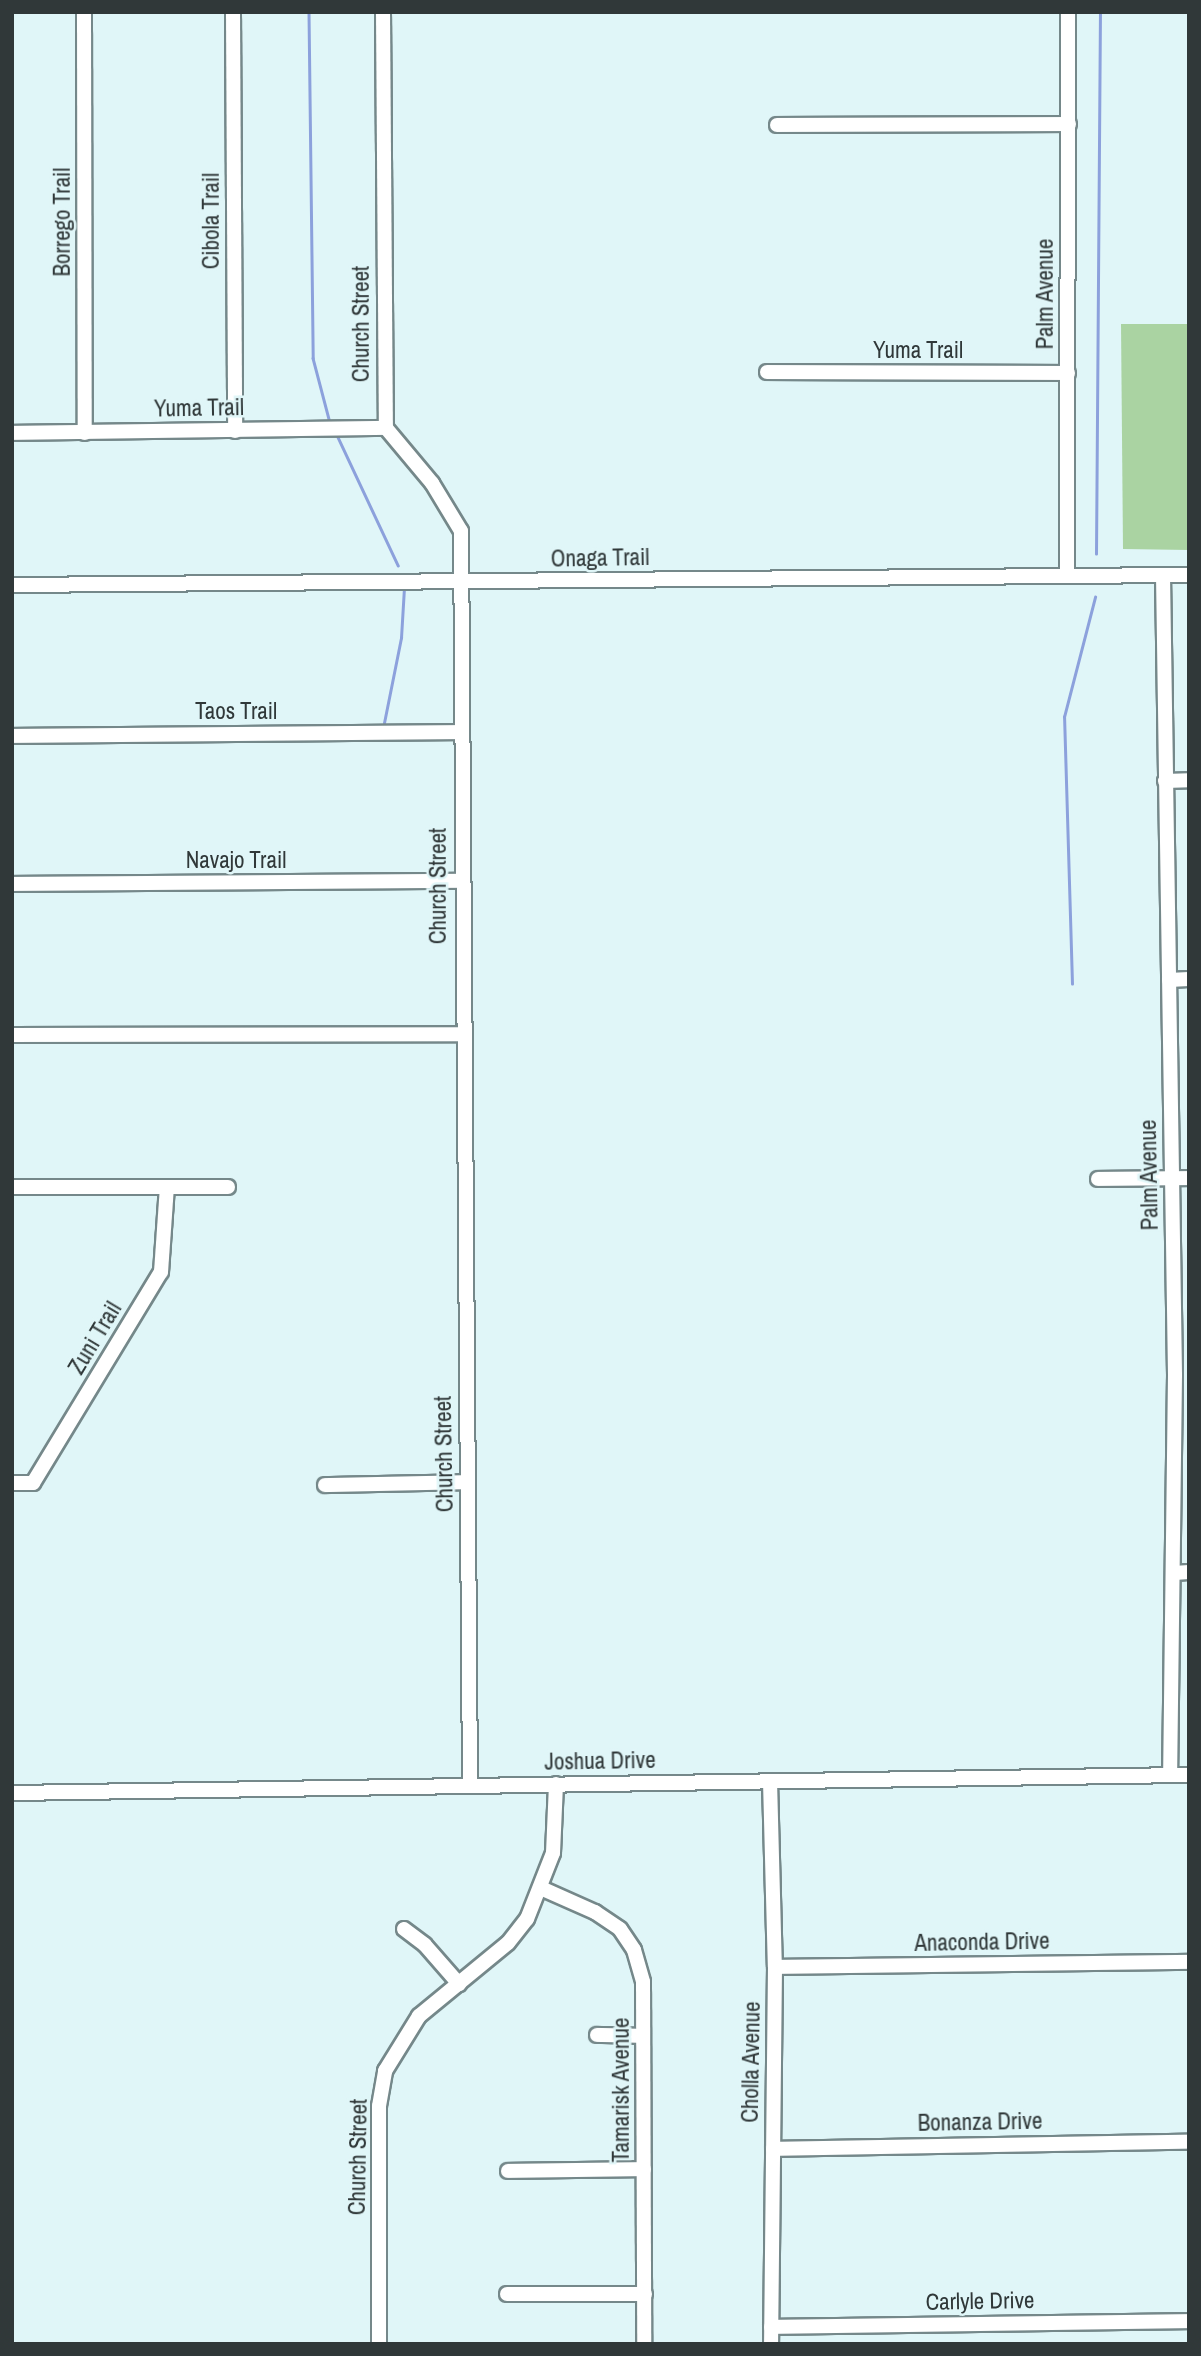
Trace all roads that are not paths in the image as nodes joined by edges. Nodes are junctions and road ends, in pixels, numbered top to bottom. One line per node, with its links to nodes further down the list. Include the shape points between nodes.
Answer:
1 (84, 12): 12 (street, Borrego Trail)
2 (233, 12): 10 (street, Cibola Trail)
3 (383, 12): 9 (street, Church Street)
4 (1068, 12): 5 (street, Palm Avenue)
5 (1069, 124): 6 (street); 8 (street, Palm Avenue)
6 (777, 125)
7 (767, 372): 8 (street, Yuma Trail)
8 (1068, 373): 15 (street, Palm Avenue)
9 (386, 428): 10 (street, Yuma Trail); 16 (street, Church Street, via 432,483 461,531)
10 (235, 430): 12 (street, Yuma Trail)
11 (12, 433): 12 (street, Yuma Trail)
12 (85, 433)
13 (1163, 575): 14 (street, Onaga Trail); 15 (street, Onaga Trail); 20 (street, Palm Avenue)
14 (1189, 575)
15 (1067, 576): 16 (street, Onaga Trail)
16 (461, 581): 17 (street, Onaga Trail); 18 (street, Church Street)
17 (12, 585)
18 (461, 732): 19 (street, Taos Trail); 22 (street, Church Street)
19 (12, 736)
20 (1165, 780): 21 (street); 25 (street, Palm Avenue)
21 (1189, 780)
22 (460, 881): 23 (street, Navajo Trail); 26 (street, Church Street)
23 (12, 884)
24 (1189, 979): 25 (street)
25 (1169, 980): 28 (street, Palm Avenue)
26 (461, 1034): 27 (street); 35 (street, Church Street)
27 (12, 1035)
28 (1171, 1178): 29 (street); 30 (street); 34 (street, Palm Avenue)
29 (1189, 1178)
30 (1098, 1179)
31 (12, 1187): 32 (street)
32 (167, 1187): 33 (street); 36 (street, Zuni Trail, via 161,1272 33,1482)
33 (228, 1187)
34 (1182, 1375): 38 (street, Palm Avenue)
35 (467, 1482): 37 (street); 43 (street, Church Street)
36 (12, 1483)
37 (325, 1485)
38 (1182, 1573): 39 (street, Palm Avenue)
39 (1170, 1775): 40 (street, Joshua Drive); 41 (street, Joshua Drive)
40 (1189, 1775)
41 (770, 1781): 42 (street, Joshua Drive); 48 (street, Cholla Avenue)
42 (556, 1784): 43 (street, Joshua Drive); 45 (street, Church Street, via 553,1853)
43 (470, 1786): 44 (street, Joshua Drive)
44 (12, 1793)
45 (543, 1889): 49 (street, Church Street, via 508,1943); 51 (street, Tamarisk Avenue, via 595,1912 620,1929 634,1950 643,1982)
46 (404, 1929): 49 (street, via 425,1945)
47 (1189, 1962): 48 (street, Anaconda Drive)
48 (775, 1967): 53 (street, Cholla Avenue)
49 (459, 1984): 60 (street, Church Street, via 419,2015 385,2071 379,2106)
50 (597, 2035): 51 (street)
51 (643, 2036): 54 (street, Tamarisk Avenue)
52 (1189, 2142): 53 (street, Bonanza Drive)
53 (773, 2149): 59 (street, Cholla Avenue)
54 (644, 2169): 55 (street); 57 (street, Tamarisk Avenue)
55 (508, 2171)
56 (507, 2294): 57 (street)
57 (645, 2294): 61 (street, Tamarisk Avenue)
58 (1189, 2320): 59 (street, Carlyle Drive)
59 (771, 2327): 62 (street, Cholla Avenue)
60 (379, 2344)
61 (644, 2344)
62 (771, 2344)

